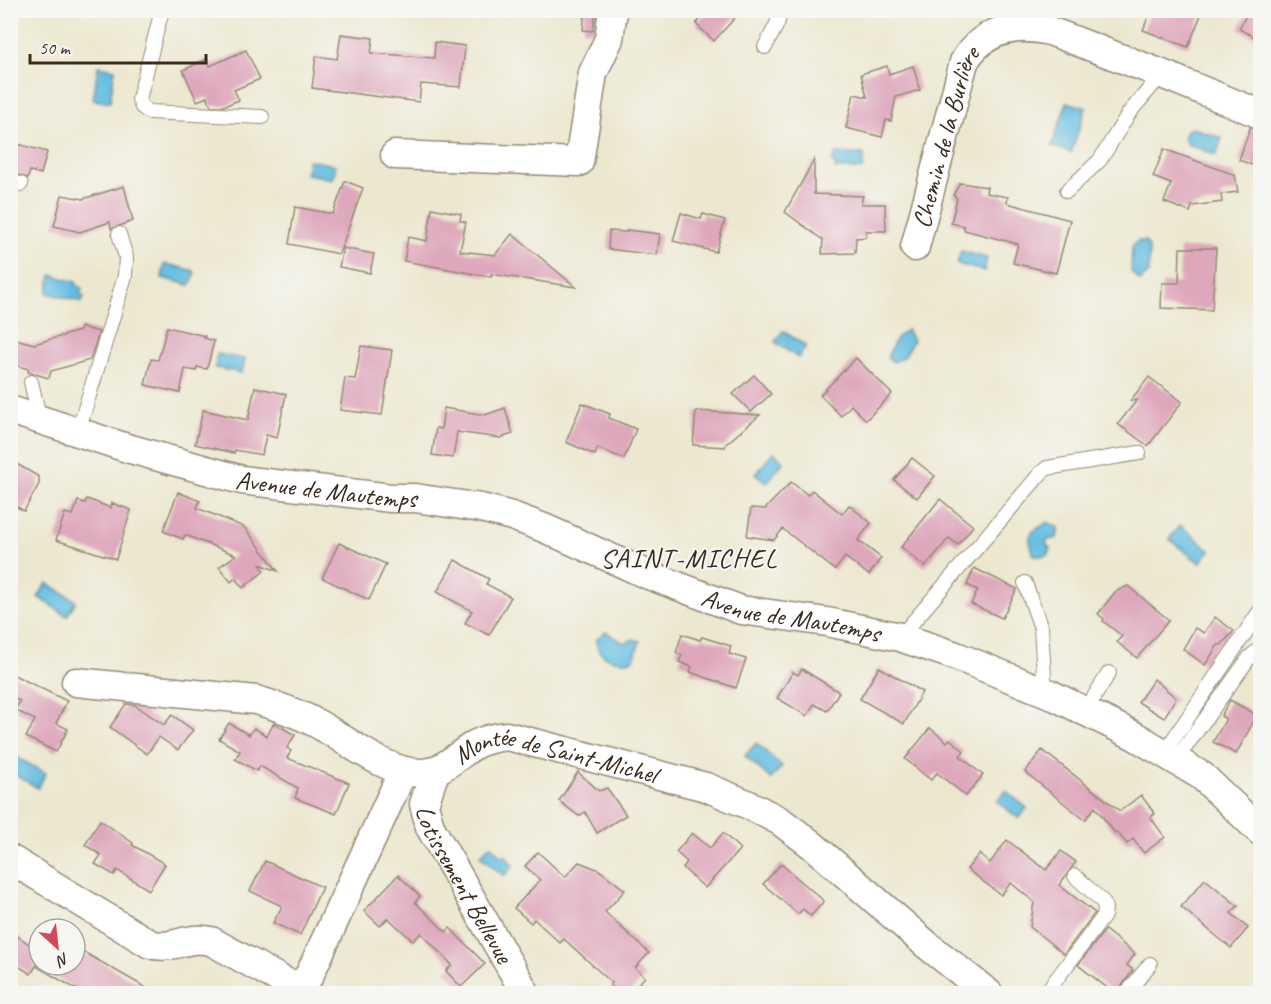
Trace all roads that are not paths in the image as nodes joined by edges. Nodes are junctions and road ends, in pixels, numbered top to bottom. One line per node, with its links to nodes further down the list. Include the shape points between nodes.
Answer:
1 (162, 10): 7 (lane, via 139,99 142,107 149,112)
2 (613, 10): 8 (street, via 609,39 593,73 579,162)
3 (781, 10): 4 (lane)
4 (765, 47)
5 (1162, 74): 6 (street, Chemin de la Burlière); 9 (lane, via 1129,113 1100,160); 11 (street, Chemin de la Burlière, via 1031,27 1002,31 976,45 964,62)
6 (1260, 114)
7 (262, 117)
8 (395, 155)
9 (1067, 191)
10 (119, 234): 15 (lane, via 126,257 125,276)
11 (915, 247)
12 (30, 382): 14 (lane)
13 (10, 410): 14 (street, Avenue de Mautemps)
14 (40, 420): 15 (street, Avenue de Mautemps)
15 (78, 432): 19 (street, Avenue de Mautemps, via 242,480 481,508 544,528 646,574 741,610)
16 (1139, 453): 19 (lane, via 1047,468)
17 (1025, 583): 23 (lane, via 1041,628)
18 (1260, 611): 25 (lane)
19 (900, 637): 23 (street, Avenue de Mautemps)
20 (1260, 649): 25 (lane)
21 (1109, 673): 24 (lane)
22 (76, 682): 26 (street, Montée de Saint-Michel, via 256,700 316,723)
23 (1045, 692): 24 (street, Avenue de Mautemps)
24 (1085, 711): 25 (street, Avenue de Mautemps)
25 (1170, 756): 28 (street, Avenue de Mautemps, via 1202,776)
26 (403, 771): 27 (street, Montée de Saint-Michel); 29 (street, via 309,976 301,984 289,984 211,941 194,938 160,947 150,944)
27 (435, 772): 32 (street, Lotissement Bellevue, via 424,804 426,818); 33 (street, Montée de Saint-Michel, via 479,742 507,736 706,787 780,821)
28 (1260, 831)
29 (10, 859)
30 (1075, 876): 34 (lane, via 1103,902 1104,916)
31 (1150, 964): 35 (lane)
32 (526, 993)
33 (989, 993)
34 (1045, 993)
35 (1126, 993)

